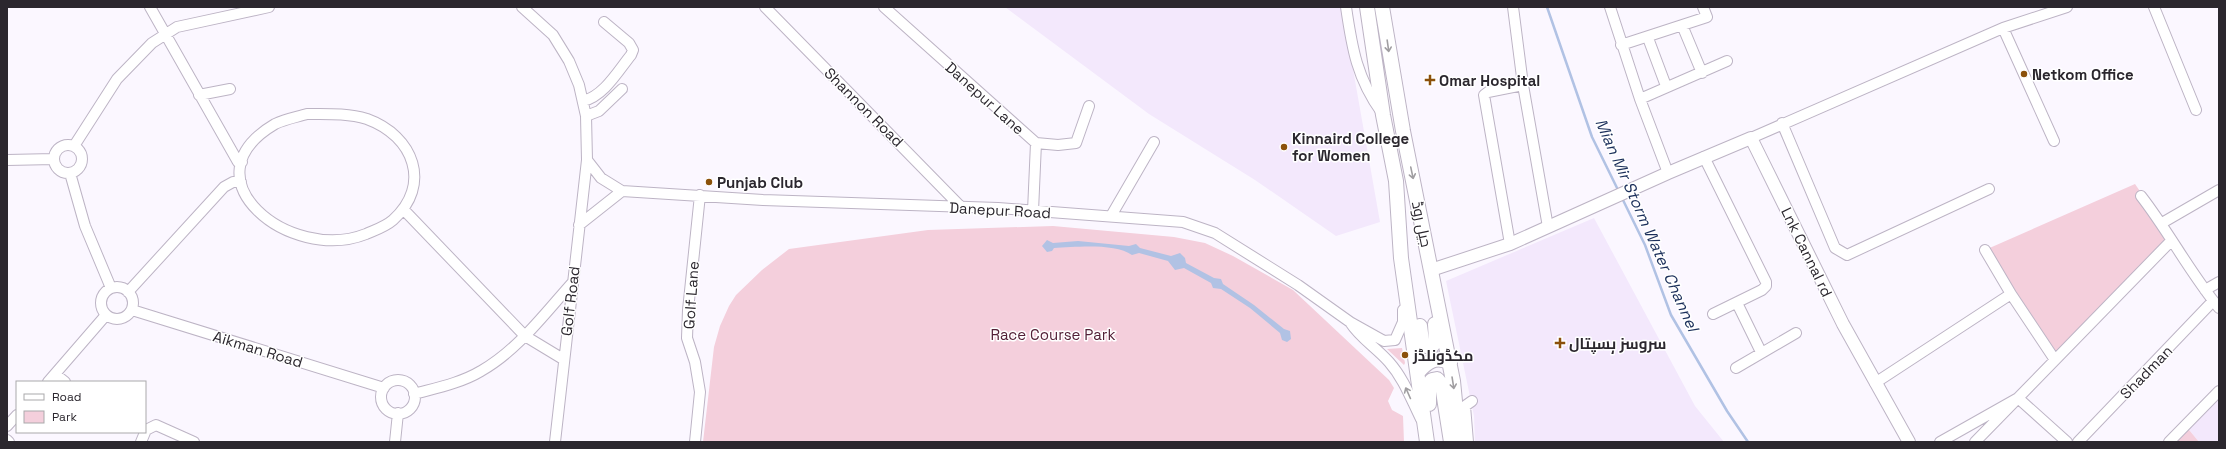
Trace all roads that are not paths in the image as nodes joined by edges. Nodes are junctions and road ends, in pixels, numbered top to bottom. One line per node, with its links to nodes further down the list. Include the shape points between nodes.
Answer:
1 (150, 7): 17 (street)
2 (269, 7): 17 (street, via 178,27)
3 (522, 7): 28 (street, via 553,35 570,61)
4 (765, 7): 53 (street, Shannon Road)
5 (884, 7): 37 (street, Danepur Lane)
6 (1346, 7): 31 (street, via 1352,46 1360,74 1370,97)
7 (1367, 7): 31 (main road, جیل روڈ)
8 (1382, 7): 64 (main road, جیل روڈ, one-way to 64, via 1401,124)
9 (1513, 7): 22 (street)
10 (1610, 7): 19 (street)
11 (1703, 7): 15 (street, via 1707,17)
12 (2067, 7): 16 (street)
13 (2154, 7): 30 (street)
14 (604, 22): 28 (street, via 629,43 633,50 631,56 603,89 592,99)
15 (1682, 25): 18 (street); 21 (street)
16 (2003, 28): 33 (street); 35 (street)
17 (166, 33): 26 (street); 38 (street, via 138,56 117,79)
18 (1648, 38): 19 (street); 23 (street)
19 (1621, 45): 27 (street)
20 (1727, 61): 21 (street)
21 (1702, 73): 23 (street)
22 (1523, 85): 59 (street); 61 (street, via 1484,95)
23 (1666, 86): 27 (street)
24 (230, 89): 26 (street)
25 (622, 89): 32 (street, via 599,111)
26 (200, 95): 43 (street, via 238,162)
27 (1640, 99): 45 (street)
28 (583, 101): 32 (street)
29 (1089, 106): 37 (street, via 1076,143)
30 (2196, 110)
31 (1383, 115): 46 (main road, جیل روڈ)
32 (586, 116): 42 (street)
33 (1782, 123): 34 (street); 48 (street, via 1835,248 1847,255)
34 (1751, 138): 39 (street); 88 (street, Lnk Cannal rd)
35 (2054, 141)
36 (1154, 142): 56 (street)
37 (1036, 143): 55 (street, Danepur Lane)
38 (74, 146): 40 (street, via 62,146); 44 (street, via 79,149 83,161 76,171)
39 (1704, 157): 45 (street); 71 (street, via 1766,282 1762,290)
40 (54, 159): 41 (street); 44 (street, via 59,170)
41 (7, 160)
42 (587, 160): 50 (street, via 601,178); 58 (street, Golf Road)
43 (242, 162): 47 (street); 54 (street, via 258,137 276,123 307,114 336,114 368,120 397,137 412,161 415,176 410,201)
44 (70, 173): 67 (street, via 84,226)
45 (1668, 173): 59 (street)
46 (1396, 181): 63 (main road, جیل روڈ); 64 (main road, via 1422,341 1426,346 1431,346 1436,341)
47 (241, 182): 54 (street, via 251,206 265,219 298,236 315,240 340,241 358,237 391,222); 69 (street, via 233,182 224,187)
48 (1989, 189)
49 (2219, 190): 57 (street)
50 (622, 191): 51 (street, Danepur Road); 58 (street)
51 (700, 195): 53 (street, Danepur Road); 102 (street, Golf Lane, via 687,338 695,362 700,392)
52 (2141, 196): 57 (street, Shadman)
53 (962, 208): 55 (street, Danepur Road)
54 (404, 210): 78 (street)
55 (1033, 211): 56 (street, Danepur Road)
56 (1111, 216): 76 (street, Danepur Road, via 1183,222 1215,233 1298,285)
57 (2162, 223): 60 (street, Shadman)
58 (579, 225): 65 (street, Golf Road)
59 (1548, 227): 61 (street)
60 (2171, 241): 68 (street, Shadman); 81 (street)
61 (1510, 244): 64 (street)
62 (1985, 250): 70 (street)
63 (1401, 258): 76 (street, Danepur Road, via 1404,322 1395,340 1384,341); 84 (main road, جیل روڈ)
64 (1431, 270): 82 (main road, جیل روڈ)
65 (573, 282): 78 (street); 80 (street, Golf Road)
66 (2219, 282): 68 (street)
67 (111, 288): 69 (street, via 117,287); 75 (street, via 104,293 101,300 101,308)
68 (2205, 290): 72 (street, Shadman)
69 (128, 292): 73 (street, via 133,304)
70 (2011, 294): 81 (street); 88 (street)
71 (1737, 303): 74 (street); 79 (street)
72 (2216, 305): 112 (street, Shadman)
73 (132, 310): 75 (street, via 120,320); 89 (street, Aikman Road)
74 (1713, 314)
75 (106, 315): 85 (street)
76 (1350, 322): 97 (street, Danepur Road, one-way to 76, via 1401,378 1388,361 1355,331)
77 (1796, 333): 79 (street)
78 (525, 336): 80 (street); 91 (street, via 501,358 480,372)
79 (1761, 352): 83 (street)
80 (563, 358): 101 (street, Golf Road)
81 (2055, 360): 92 (street)
82 (1450, 363): 84 (main road, via 1445,360 1431,360); 106 (main road, جیل روڈ, one-way to 106)
83 (1736, 368)
84 (1418, 372): 97 (main road, جیل روڈ)
85 (55, 374): 86 (street); 87 (street)
86 (49, 381)
87 (63, 381)
88 (1875, 383): 108 (street, Lnk Cannal rd)
89 (384, 388): 91 (street, via 392,381 398,380 410,385); 94 (street, via 382,402 387,409)
90 (2219, 391): 113 (street)
91 (414, 394): 94 (street, via 413,404 408,410)
92 (2018, 398): 109 (street); 110 (street); 111 (street)
93 (1472, 401): 107 (street, via 1465,406)
94 (398, 413): 100 (street)
95 (16, 416): 96 (street)
96 (7, 426)
97 (1425, 428): 103 (main road, جیل روڈ)
98 (146, 430): 99 (street, via 156,425)
99 (194, 442)
100 (395, 442)
101 (555, 442)
102 (695, 442)
103 (1427, 442)
104 (1430, 442): 105 (main road, via 1429,387 1430,381 1434,379 1439,380 1442,385)
105 (1450, 442)
106 (1459, 442)
107 (1468, 442)
108 (1909, 442)
109 (1940, 442)
110 (1975, 442)
111 (2067, 442)
112 (2078, 442)
113 (2169, 442)

